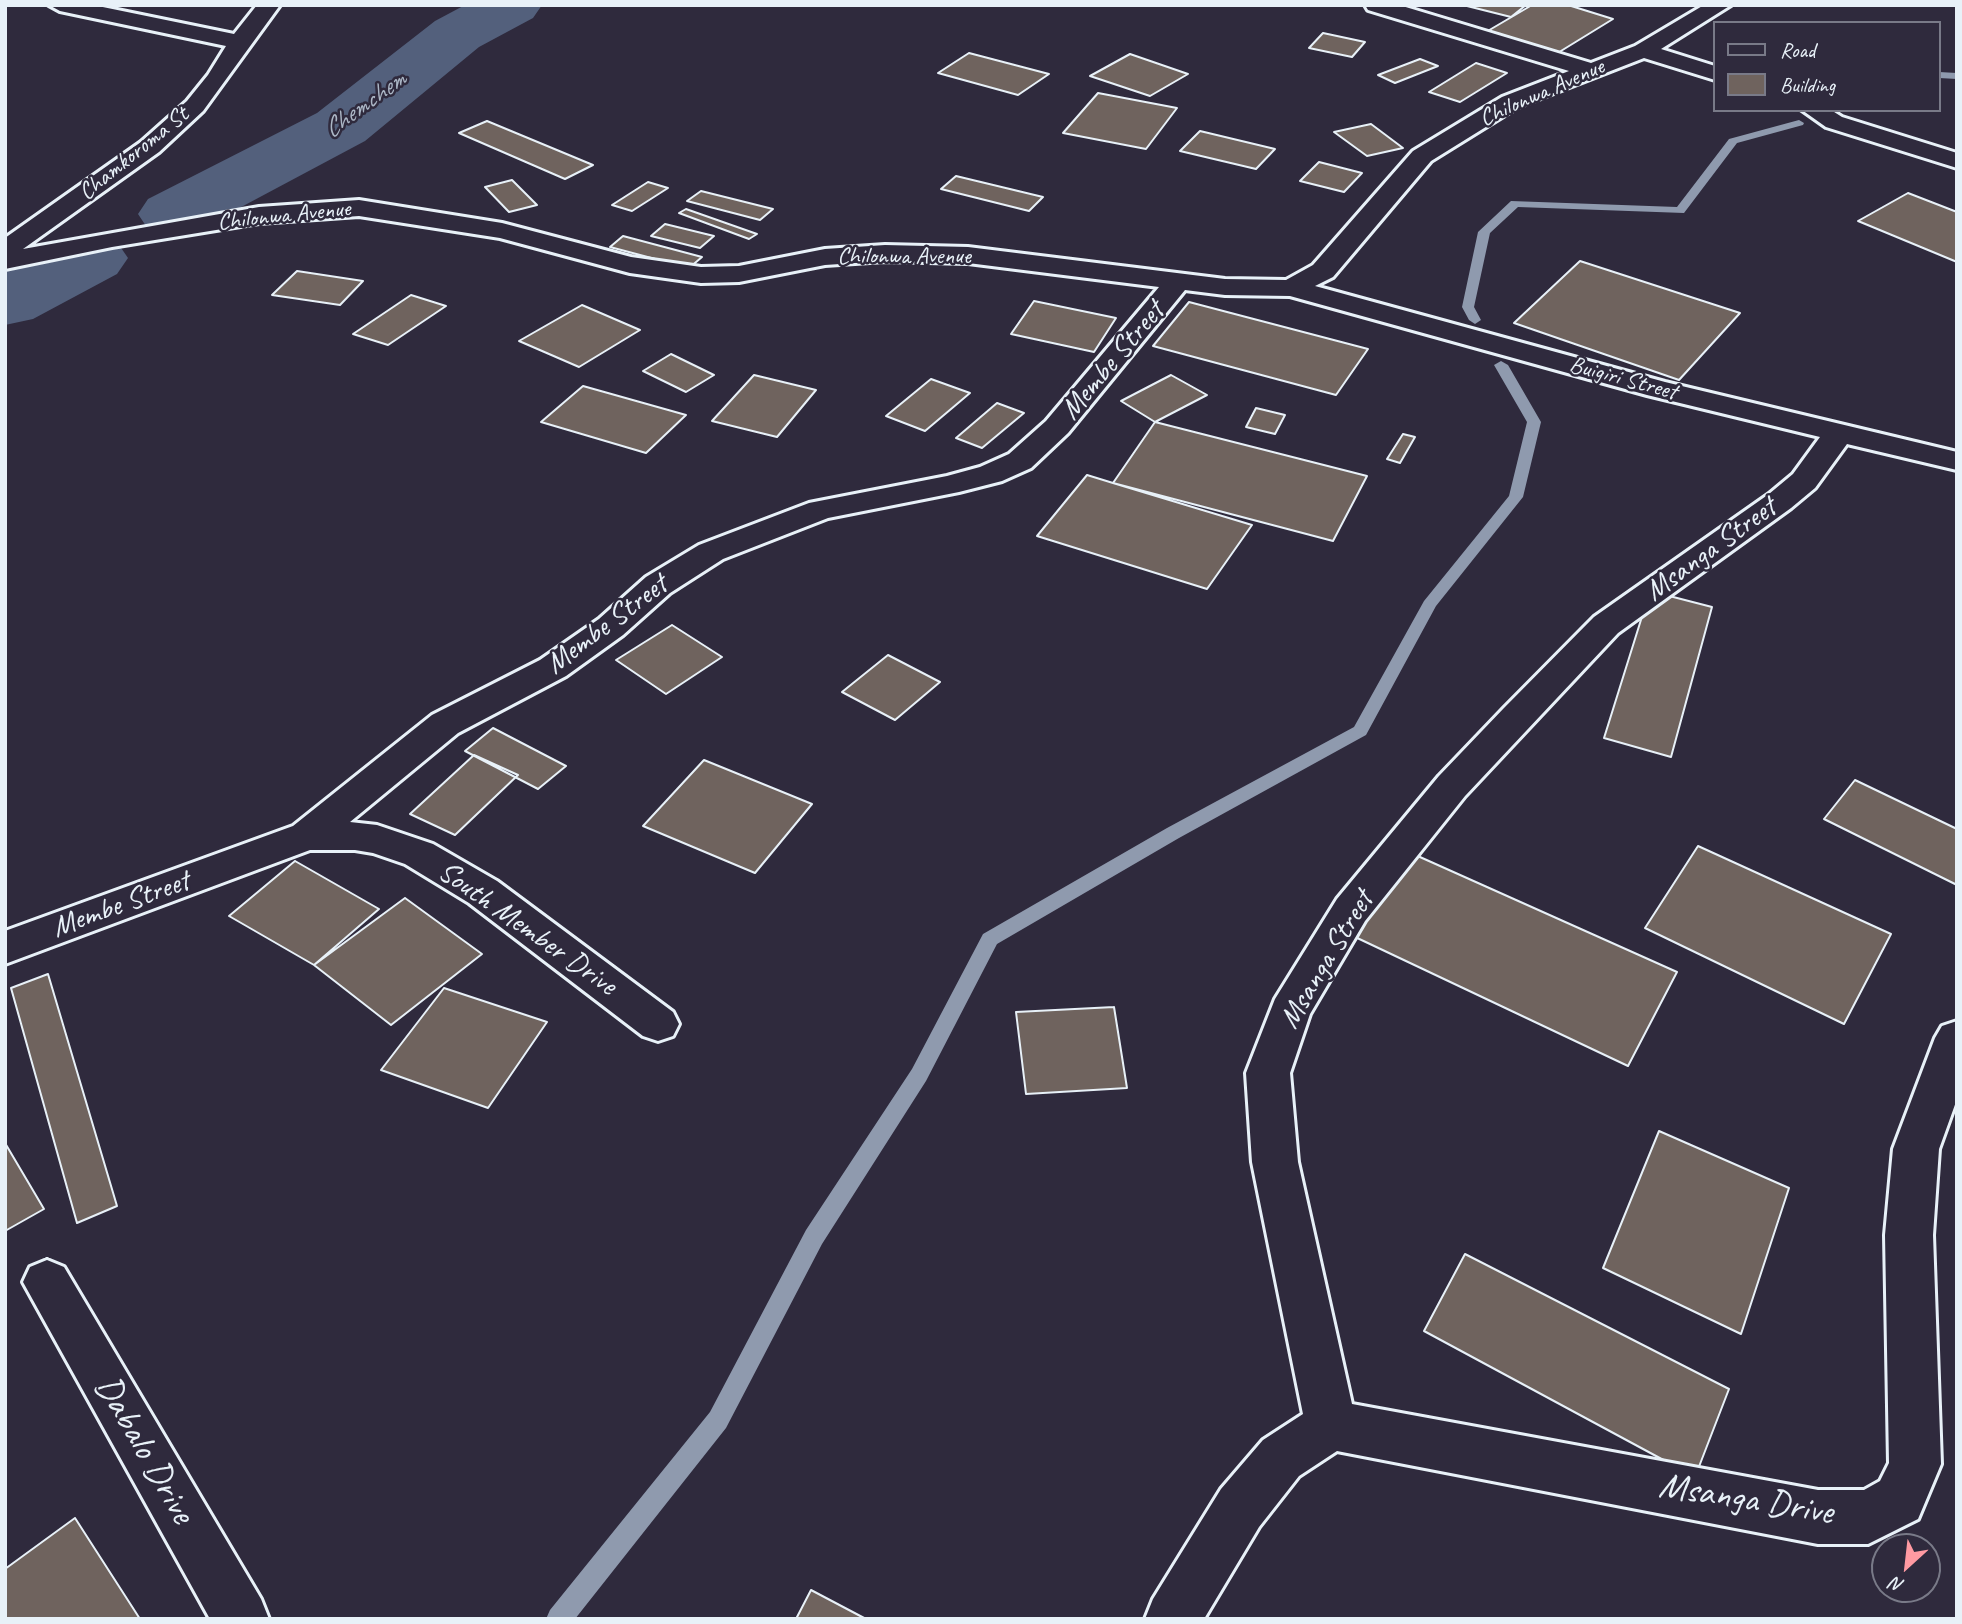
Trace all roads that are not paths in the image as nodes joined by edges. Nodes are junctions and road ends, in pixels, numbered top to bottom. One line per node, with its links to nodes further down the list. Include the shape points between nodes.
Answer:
1 (60, 5): 5 (street)
2 (269, 5): 5 (street, Chamkoroma St)
3 (1376, 5): 7 (street)
4 (1720, 5): 6 (street, Chilonwa Avenue)
5 (239, 42): 11 (street, Chamkoroma St, via 195,106 150,147)
6 (1643, 51): 7 (street, Chilonwa Avenue); 8 (street)
7 (1589, 70): 14 (street, Chilonwa Avenue, via 1510,102 1422,156 1323,271)
8 (1714, 73)
9 (1818, 112): 10 (street, via 1835,122)
10 (1957, 161)
11 (5, 250)
12 (5, 261): 13 (street, Chilonwa Avenue, via 260,215 359,208 490,229 630,265 701,275 886,253 968,255)
13 (1178, 281): 14 (street, Chilonwa Avenue); 17 (street, Membe Street, via 1057,427 1020,461 967,481 820,510 711,552 658,585 611,627 553,668 445,724)
14 (1291, 288): 15 (street, Buigiri Street, via 1657,389)
15 (1839, 433): 16 (street, Buigiri Street); 22 (street, Msanga Street, via 1804,481 1606,625 1517,717 1452,786 1351,910 1290,1011 1268,1073 1275,1162)
16 (1957, 461)
17 (307, 836): 18 (street, Membe Street); 19 (street, South Member Drive, via 377,839 419,854 483,892)
18 (5, 948)
19 (658, 1024)
20 (1957, 1038): 22 (street, Msanga Drive, via 1916,1149 1909,1235 1915,1464 1899,1500 1868,1517 1818,1517)
21 (47, 1282): 23 (street, Dabalo Drive)
22 (1331, 1425): 24 (street, via 1282,1458 1240,1508)
23 (241, 1619)
24 (1173, 1619)

